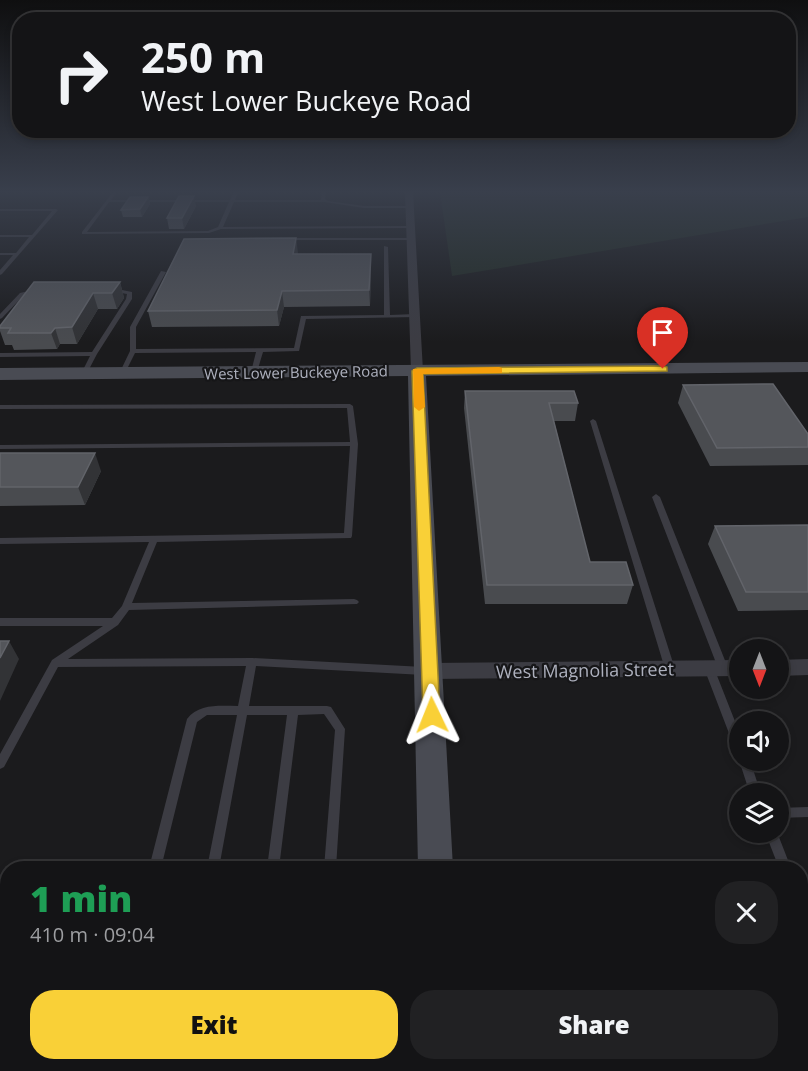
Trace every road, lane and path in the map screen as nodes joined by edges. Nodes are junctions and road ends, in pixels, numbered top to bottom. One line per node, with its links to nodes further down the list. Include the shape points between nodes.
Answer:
1 (27, 242): 5 (lane)
2 (411, 242): 11 (street)
3 (386, 247): 10 (lane)
4 (0, 254): 5 (lane)
5 (17, 254): 7 (lane)
6 (164, 272): 14 (lane, via 133,327)
7 (0, 273)
8 (106, 289): 15 (lane, via 130,293 129,299)
9 (41, 291): 12 (lane, via 22,294)
10 (387, 316): 11 (lane); 13 (lane, via 303,317 297,350)
11 (415, 316): 18 (street)
12 (0, 317)
13 (260, 350): 14 (lane); 19 (lane)
14 (133, 351): 22 (lane)
15 (94, 354): 16 (lane); 21 (lane)
16 (0, 355)
17 (808, 368): 18 (main road, West Lower Buckeye Road)
18 (417, 371): 19 (main road, West Lower Buckeye Road); 40 (main road)
19 (254, 372): 22 (main road, West Lower Buckeye Road)
20 (0, 374): 21 (main road, West Lower Buckeye Road)
21 (84, 374): 22 (main road, West Lower Buckeye Road)
22 (122, 374)
23 (0, 407): 25 (lane, via 350,406)
24 (593, 421): 39 (lane)
25 (354, 444): 26 (lane); 29 (lane, via 348,537)
26 (0, 447)
27 (656, 497): 37 (lane)
28 (0, 541): 29 (lane)
29 (153, 541): 31 (lane)
30 (354, 602): 31 (lane)
31 (126, 607): 33 (lane)
32 (0, 622): 33 (lane)
33 (115, 622): 35 (lane)
34 (252, 662): 35 (lane); 40 (lane); 42 (lane)
35 (55, 663): 44 (lane)
36 (808, 667): 38 (street)
37 (724, 668): 39 (street, West Magnolia Street); 43 (lane)
38 (789, 668)
39 (670, 669): 40 (street, West Magnolia Street)
40 (430, 671): 52 (main road)
41 (293, 710): 42 (lane); 50 (lane); 51 (lane, via 327,710 340,729)
42 (242, 711): 48 (lane, via 205,711 192,719); 49 (lane)
43 (732, 711)
44 (1, 760)
45 (808, 812): 46 (lane)
46 (789, 813)
47 (775, 843): 53 (lane)
48 (157, 861)
49 (214, 861)
50 (274, 861)
51 (331, 861)
52 (436, 861)
53 (782, 861)

